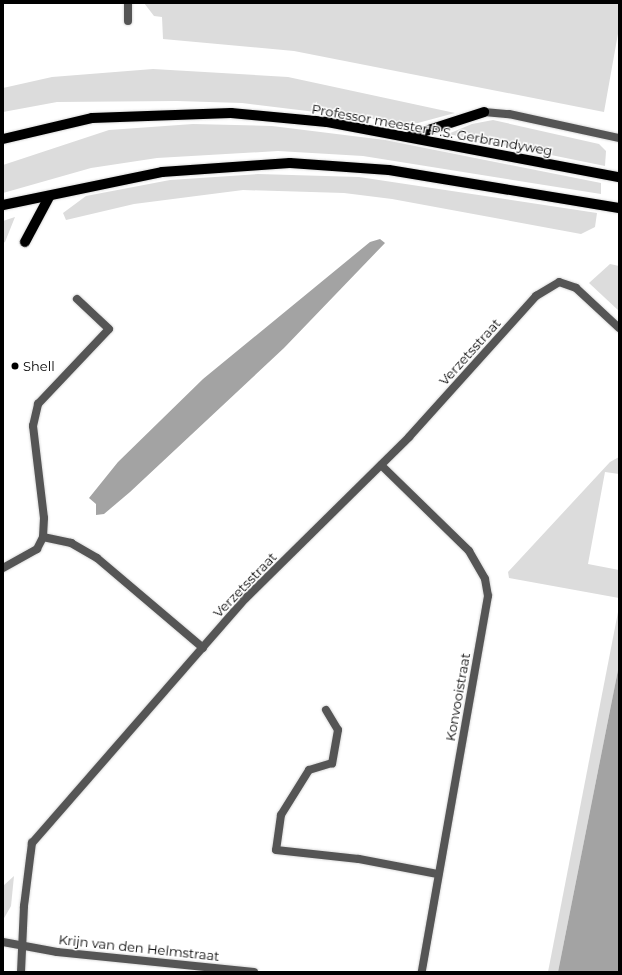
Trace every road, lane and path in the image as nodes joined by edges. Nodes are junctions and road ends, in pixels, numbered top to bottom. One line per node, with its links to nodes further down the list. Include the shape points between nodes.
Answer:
1 (128, 3): 2 (street)
2 (128, 21)
3 (484, 112): 4 (main road); 6 (street, Professor meester P.S. Gerbrandyweg, via 509,114)
4 (407, 136): 5 (main road, Professor meester P.S. Gerbrandyweg, via 327,122 224,113 92,118); 7 (main road, Professor meester P.S. Gerbrandyweg)
5 (3, 138)
6 (619, 138)
7 (619, 177)
8 (49, 197): 9 (main road); 10 (main road, via 162,172 290,163 389,170); 11 (main road)
9 (3, 205)
10 (619, 208)
11 (25, 242)
12 (77, 299): 15 (street, via 109,329 50,387 34,414 44,518)
13 (619, 328): 14 (street, Verzetsstraat, via 576,288 559,282 536,296)
14 (381, 465): 17 (street, Verzetsstraat, via 246,598); 19 (street, Konvooistraat, via 469,551 486,584 486,614)
15 (43, 537): 16 (street, via 37,549); 17 (street, via 71,544 97,558)
16 (3, 568)
17 (203, 648): 21 (street, Verzetsstraat, via 32,843)
18 (326, 710): 19 (street, via 338,730 332,762 309,770 281,815 276,850 360,859)
19 (438, 874): 24 (street, Konvooistraat)
20 (3, 942): 21 (street, Krijn van den Helmstraat)
21 (22, 946): 22 (street, Verzetsstraat); 23 (street, Krijn van den Helmstraat)
22 (21, 972)
23 (254, 972)
24 (422, 972)

